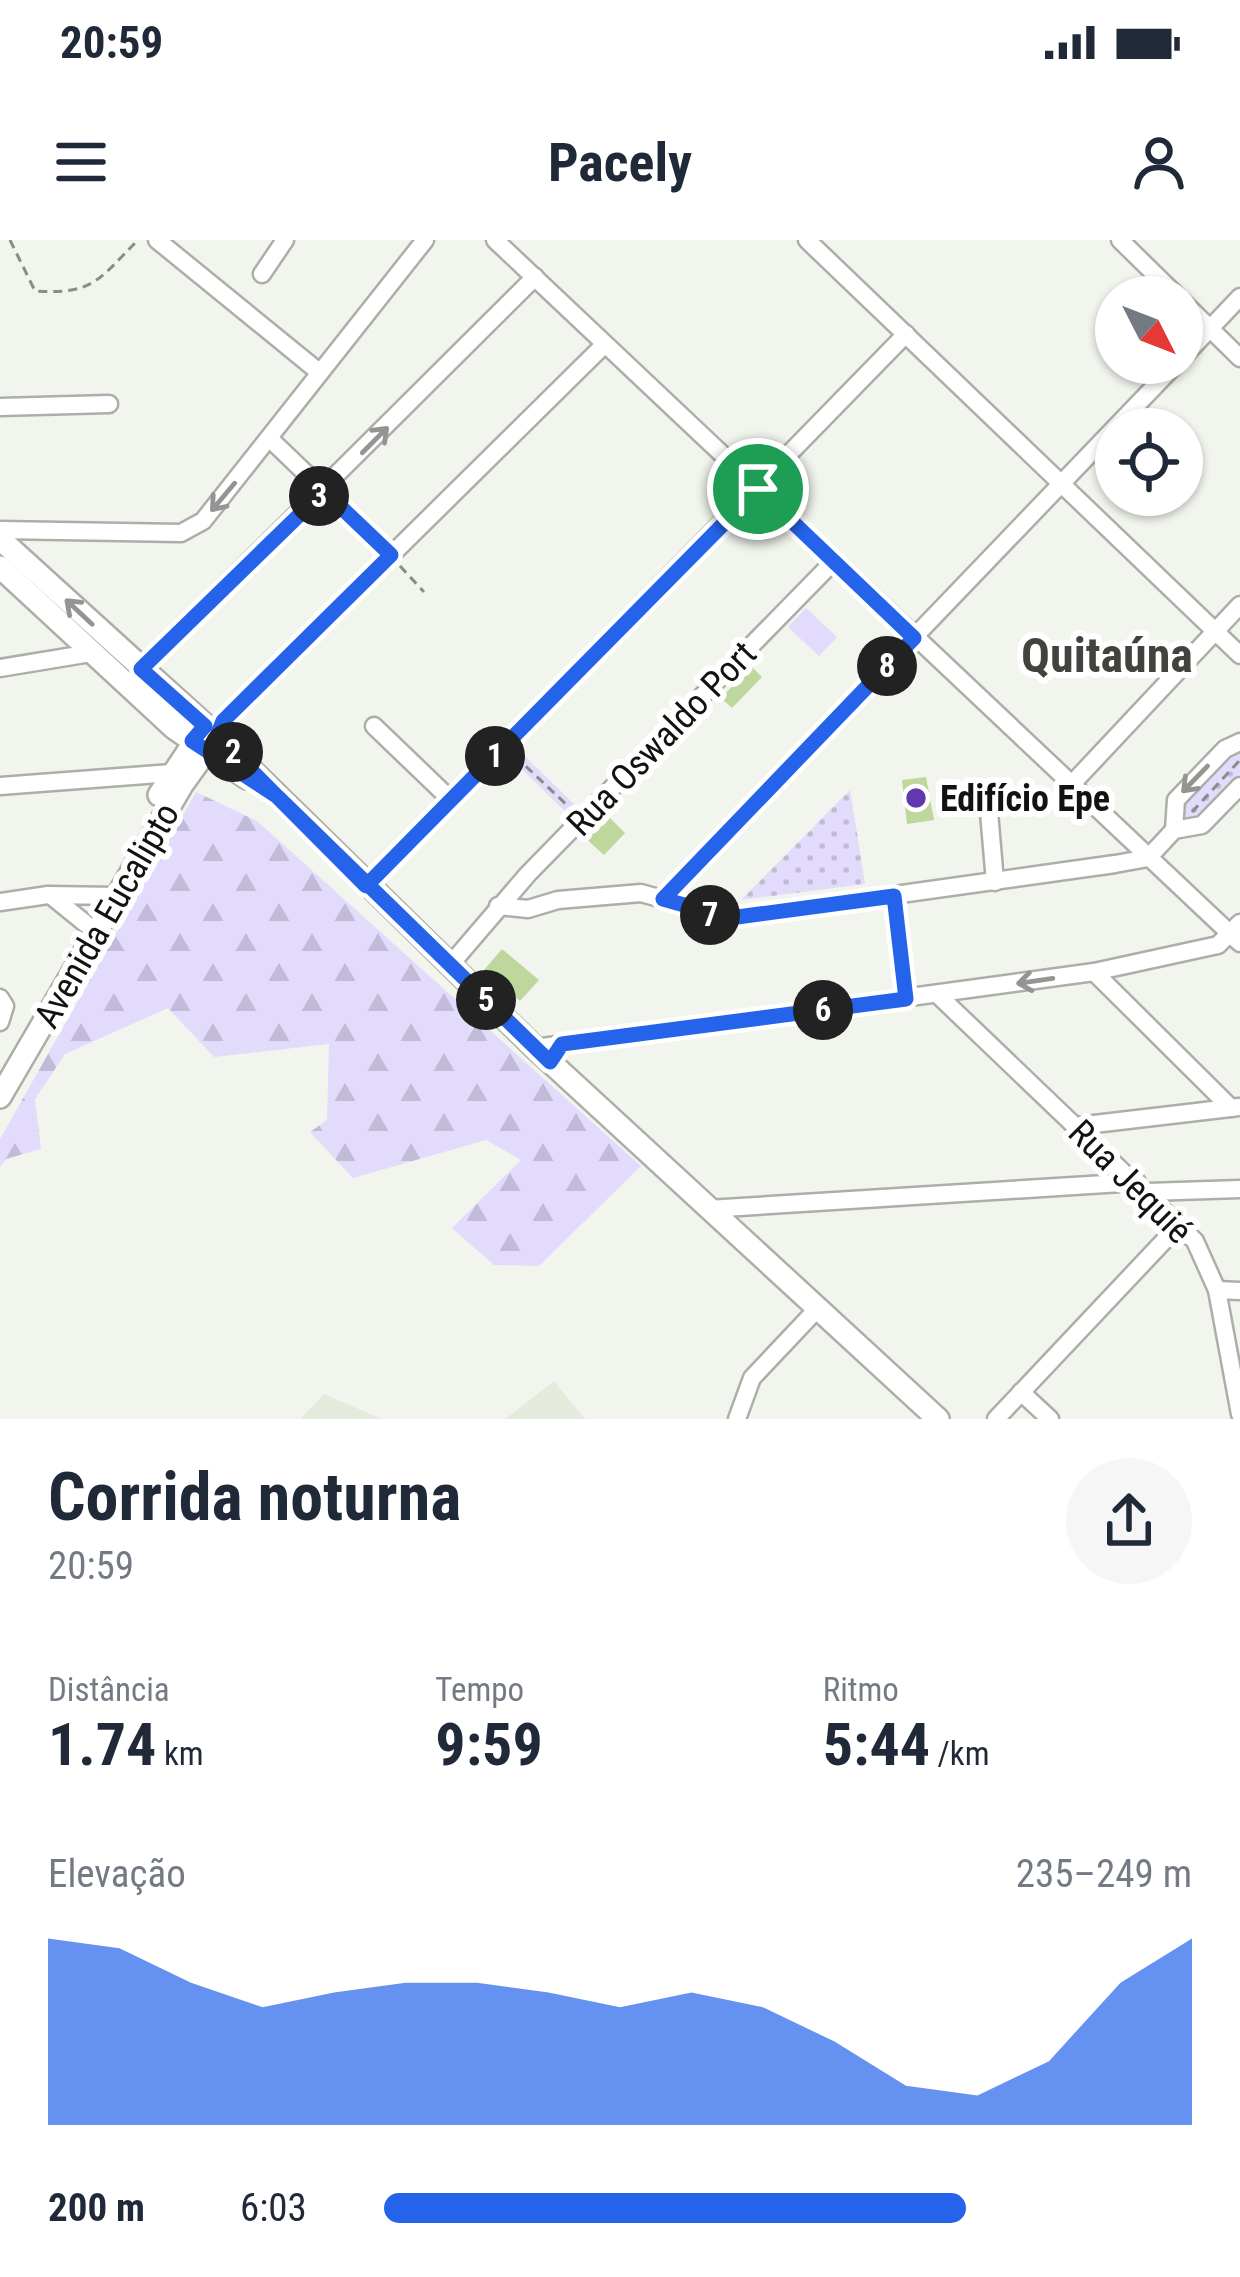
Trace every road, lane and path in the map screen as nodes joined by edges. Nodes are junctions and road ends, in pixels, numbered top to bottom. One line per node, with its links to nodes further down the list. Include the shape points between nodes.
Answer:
1 (10, 240): 2 (path, via 35,291 70,294 92,288)
2 (138, 240)
3 (157, 240): 19 (street)
4 (285, 240): 9 (street)
5 (425, 240): 19 (street)
6 (495, 240): 11 (street)
7 (807, 240): 15 (street)
8 (1120, 240): 10 (street)
9 (262, 274)
10 (1157, 276)
11 (535, 277): 17 (street); 26 (street, one-way to 11)
12 (1240, 297): 14 (street)
13 (1203, 321): 14 (street)
14 (1210, 328): 16 (street); 18 (street)
15 (906, 334): 24 (street); 25 (street)
16 (1203, 335)
17 (604, 345): 25 (street); 28 (street)
18 (1240, 358)
19 (319, 372): 23 (street)
20 (1157, 384): 24 (street)
21 (2, 402): 22 (street)
22 (109, 404)
23 (270, 440): 26 (street); 27 (street, one-way to 27, via 202,521 181,532)
24 (1063, 484): 32 (street); 33 (street)
25 (758, 489): 29 (street); 41 (street)
26 (324, 491): 28 (street); 37 (street)
27 (1, 545): 34 (main road); 37 (main road, one-way to 27)
28 (391, 555): 30 (path); 39 (street)
29 (834, 561): 33 (street); 51 (street, Rua Oswaldo Port)
30 (424, 592)
31 (1240, 605): 32 (street)
32 (1215, 631): 35 (street); 45 (street)
33 (914, 638): 45 (street); 60 (street)
34 (91, 653): 36 (street); 39 (main road)
35 (1240, 656)
36 (0, 668)
37 (141, 669): 39 (main road)
38 (374, 726): 49 (street)
39 (208, 735): 44 (main road, Avenida Eucalipto); 55 (main road); 58 (main road, Avenida Eucalipto)
40 (1240, 742): 52 (street, one-way to 52, via 1176,800)
41 (505, 747): 49 (street); 51 (path)
42 (1240, 760): 47 (path)
43 (127, 772): 44 (street); 46 (street); 48 (street)
44 (172, 773): 48 (main road, Avenida Eucalipto)
45 (1070, 785): 53 (street)
46 (0, 786)
47 (1230, 789): 52 (path); 52 (street, via 1202,825)
48 (160, 794): 58 (main road, Avenida Eucalipto)
49 (452, 800): 55 (street)
50 (989, 812): 54 (street)
51 (582, 818): 56 (street, Rua Oswaldo Port)
52 (1174, 830): 53 (street)
53 (1148, 858): 54 (street); 65 (street)
54 (995, 882): 59 (street)
55 (366, 886): 66 (main road)
56 (514, 889): 61 (street); 63 (street, Rua Oswaldo Port)
57 (48, 895): 58 (street); 62 (street); 64 (street)
58 (109, 895): 64 (main road, Avenida Eucalipto); 74 (main road, Avenida Eucalipto)
59 (894, 896): 60 (street, via 730,918); 70 (street)
60 (663, 899): 61 (street, via 621,893)
61 (558, 900): 63 (street)
62 (0, 902)
63 (494, 911): 66 (street, Rua Oswaldo Port)
64 (86, 924): 73 (main road, Avenida Eucalipto)
65 (1236, 934): 67 (street)
66 (445, 961): 72 (main road)
67 (1094, 972): 68 (street, one-way to 68); 75 (street)
68 (938, 995): 70 (street); 76 (street, Rua Jequié)
69 (0, 998): 71 (street)
70 (906, 999): 72 (street)
71 (0, 1022)
72 (549, 1051): 79 (main road)
73 (0, 1072)
74 (0, 1097)
75 (1236, 1107): 76 (street)
76 (1077, 1126): 77 (street, Rua Jequié)
77 (1143, 1187): 78 (street); 79 (street); 80 (street, Rua Jequié)
78 (1240, 1190)
79 (709, 1209): 83 (main road)
80 (1179, 1225): 81 (street, Rua Jequié, via 1202,1252); 84 (street)
81 (1217, 1290): 82 (street); 85 (street, Rua Jequié)
82 (1240, 1291)
83 (818, 1307): 86 (street, via 748,1384); 87 (main road)
84 (1021, 1392): 88 (street); 89 (street)
85 (1240, 1414)
86 (736, 1419)
87 (938, 1419)
88 (996, 1419)
89 (1050, 1419)

